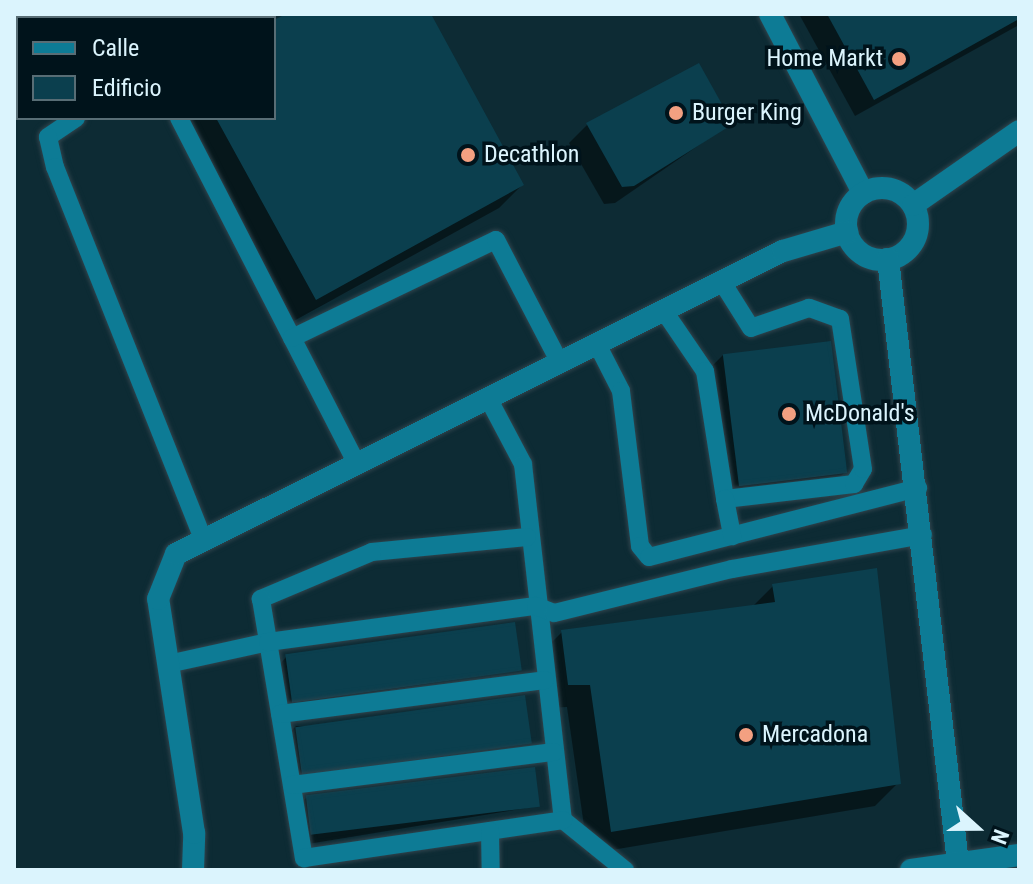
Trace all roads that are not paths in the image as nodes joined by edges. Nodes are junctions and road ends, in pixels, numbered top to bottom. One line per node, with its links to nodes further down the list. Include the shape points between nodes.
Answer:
1 (770, 14): 5 (street)
2 (73, 120): 21 (lane, via 48,137 55,167)
3 (180, 120): 11 (lane)
4 (1019, 131): 6 (street)
5 (863, 193): 6 (street, via 891,189); 7 (street, via 846,217)
6 (913, 205): 8 (street, via 917,232)
7 (847, 232): 8 (street, via 862,254); 9 (street, via 783,251)
8 (888, 259): 16 (street)
9 (722, 282): 10 (street); 17 (lane, via 751,328 809,308 840,319 863,469 845,487)
10 (664, 311): 12 (street); 17 (lane, via 705,371)
11 (292, 338): 13 (lane, via 496,240); 15 (lane)
12 (597, 344): 13 (street); 19 (lane, via 621,391 643,554)
13 (560, 363): 14 (street)
14 (488, 398): 15 (street); 20 (lane, via 523,464)
15 (357, 464): 21 (street)
16 (918, 488): 18 (street); 19 (lane)
17 (725, 499): 19 (lane)
18 (923, 535): 22 (lane, via 732,569 554,613); 33 (street)
19 (732, 536)
20 (527, 537): 22 (lane); 23 (lane, via 372,552 261,599)
21 (204, 541): 24 (street, via 176,554 159,586)
22 (536, 606): 23 (lane); 25 (lane)
23 (268, 642): 24 (lane); 26 (lane)
24 (168, 664): 32 (street)
25 (545, 680): 26 (lane); 27 (lane)
26 (280, 714): 28 (lane)
27 (554, 752): 28 (lane); 29 (lane)
28 (292, 785): 30 (lane, via 304,858)
29 (563, 820): 30 (lane); 35 (lane)
30 (490, 831): 34 (lane)
31 (1019, 855): 33 (street)
32 (196, 863)
33 (958, 863): 36 (street)
34 (491, 870)
35 (625, 870)
36 (911, 870)

